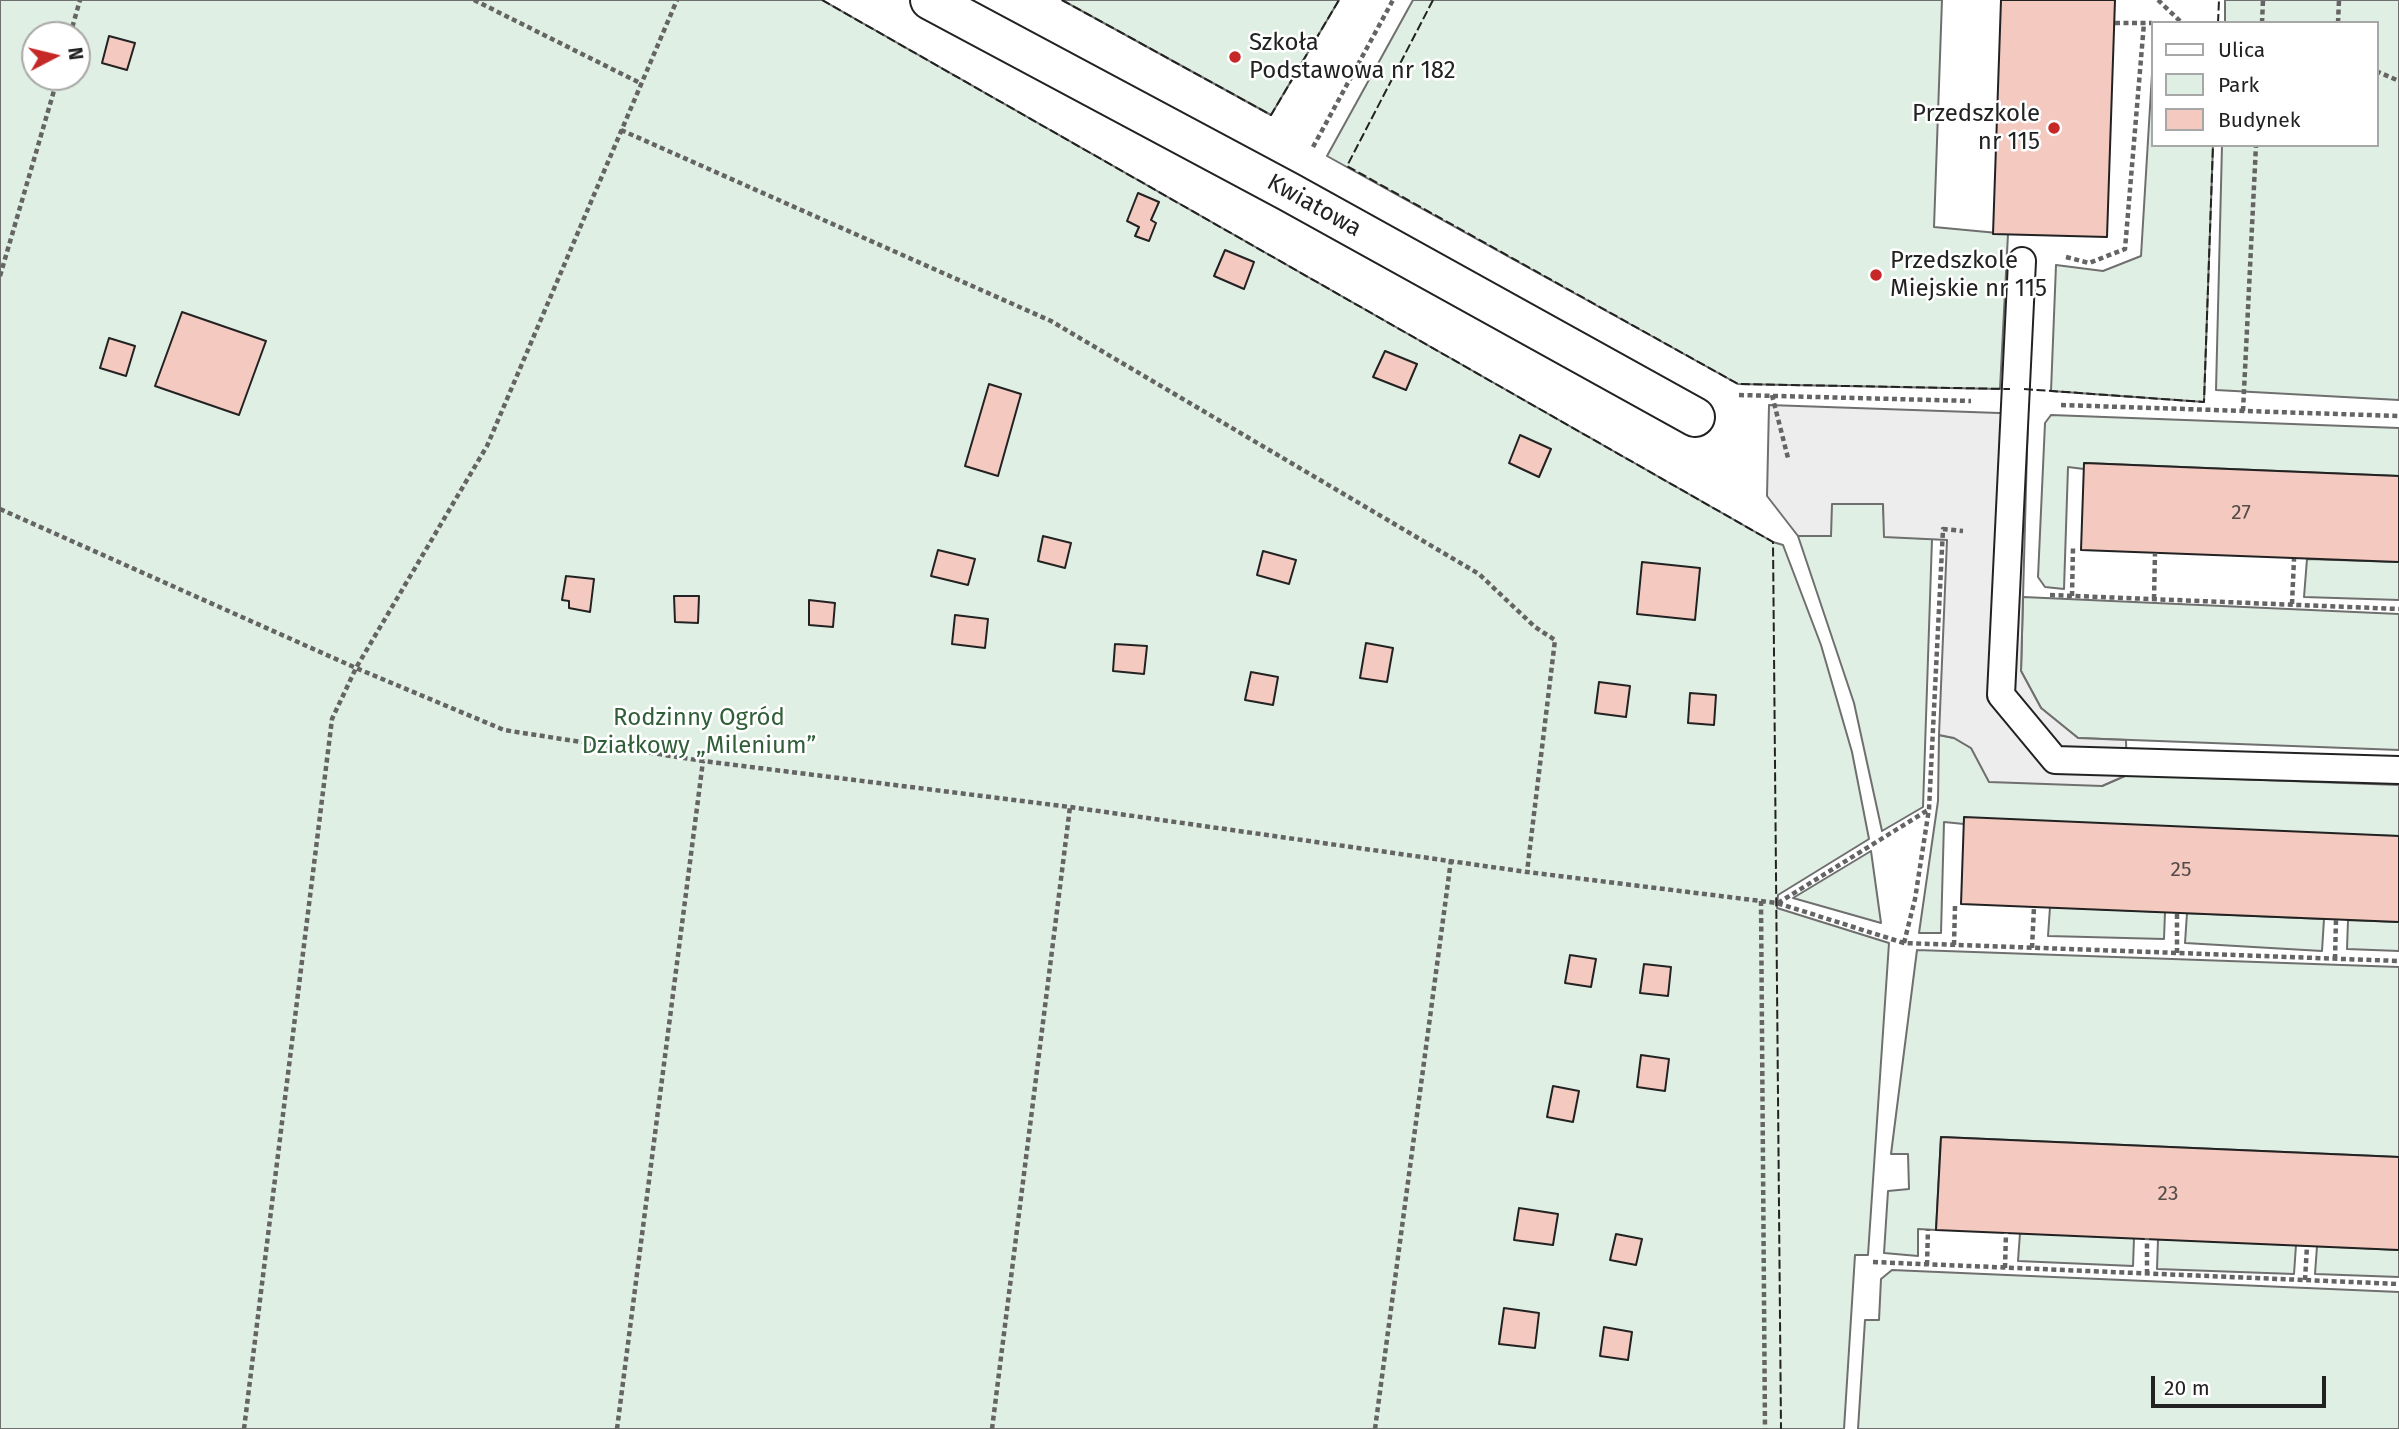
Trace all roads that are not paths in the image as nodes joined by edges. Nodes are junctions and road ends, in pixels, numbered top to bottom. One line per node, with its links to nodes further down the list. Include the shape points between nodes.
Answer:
1 (930, 0): 3 (street, Kwiatowa)
2 (2022, 261): 4 (lane, via 2001,695 2055,760)
3 (1695, 417)
4 (2399, 770)

